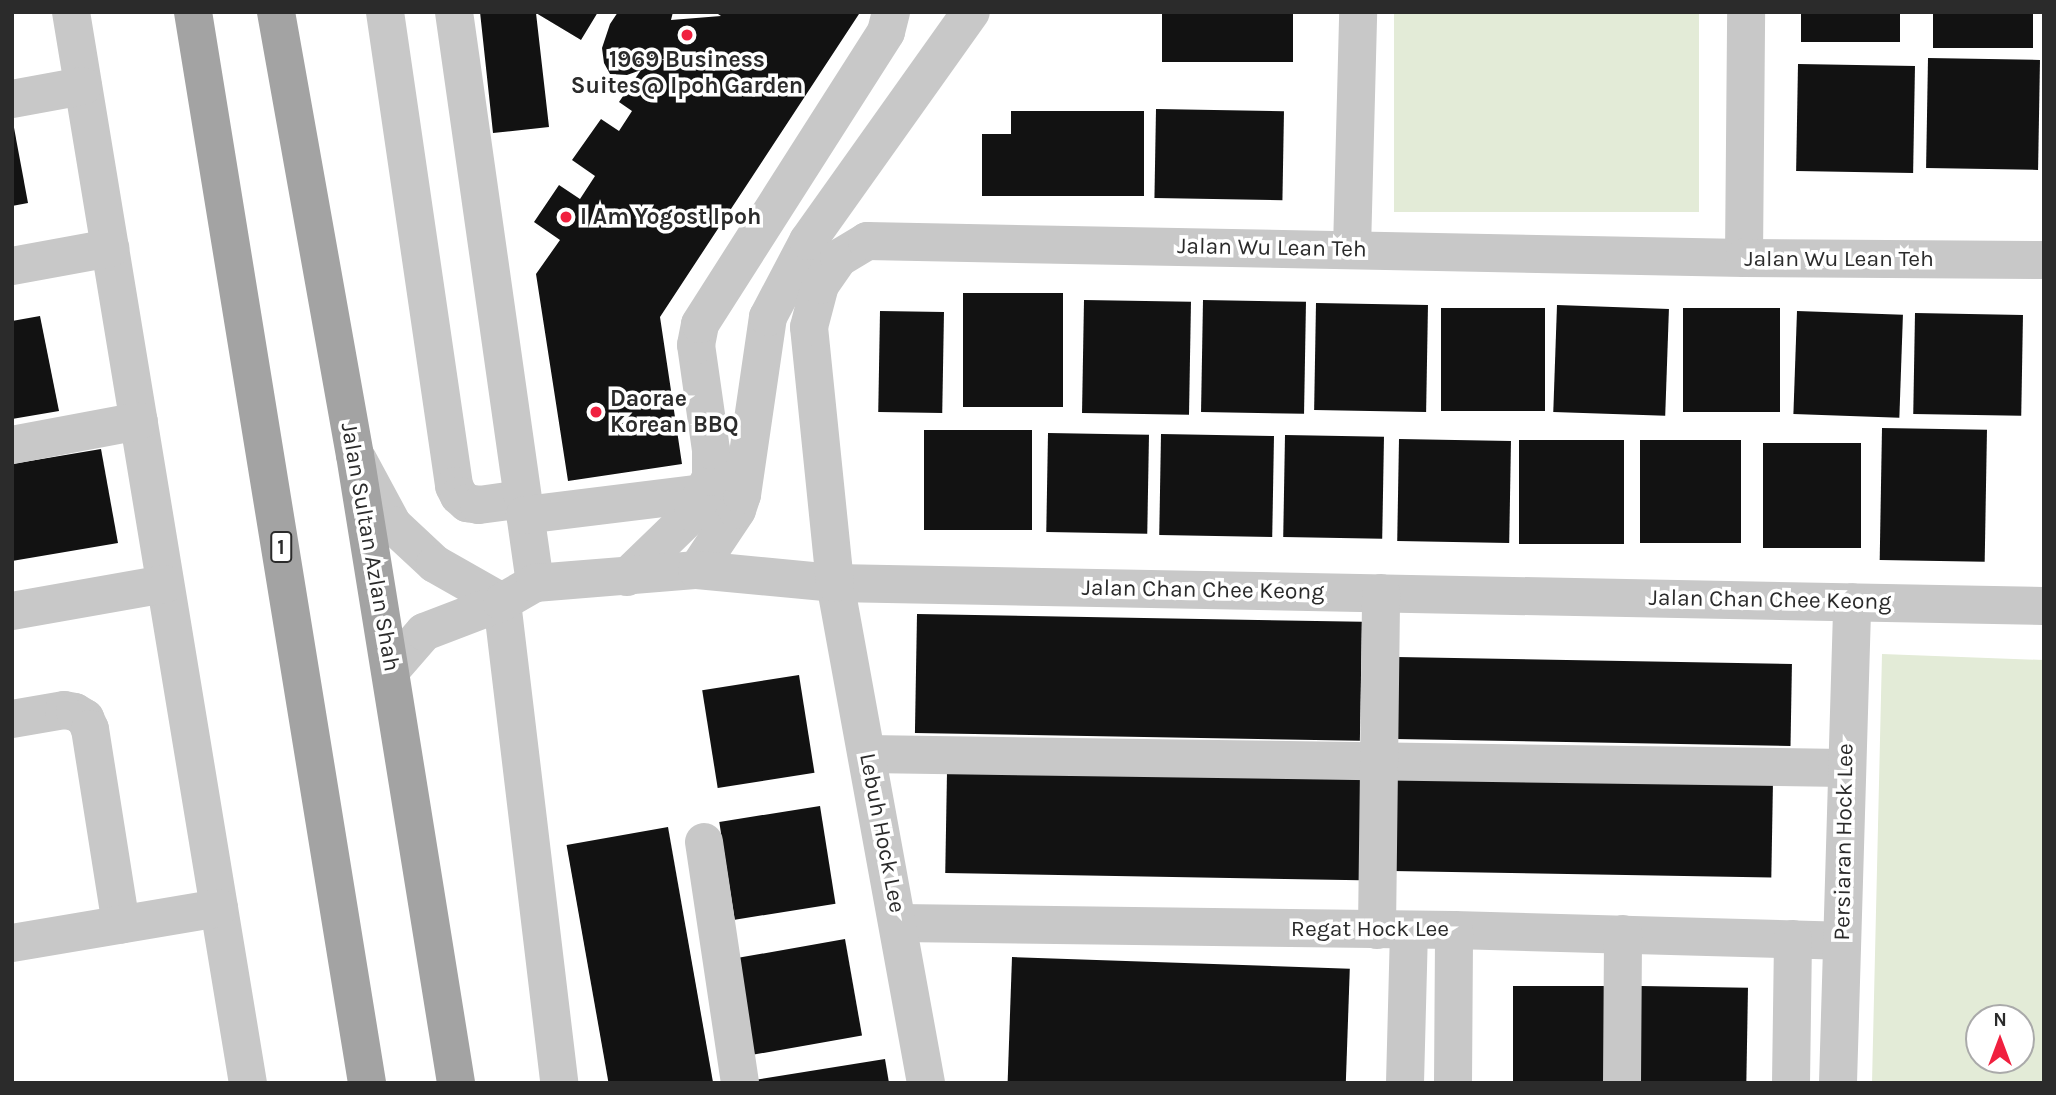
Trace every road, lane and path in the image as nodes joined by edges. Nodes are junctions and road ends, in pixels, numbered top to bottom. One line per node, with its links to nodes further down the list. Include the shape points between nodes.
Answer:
1 (71, 12): 10 (street)
2 (193, 12): 48 (main road, 1)
3 (276, 12): 19 (main road, Jalan Sultan Azlan Shah)
4 (385, 12): 21 (street, via 454,486 467,503)
5 (454, 12): 21 (street)
6 (891, 12): 20 (street, via 886,32 700,324 696,345 711,465)
7 (971, 12): 22 (street, via 808,241 768,317 742,495 737,510)
8 (1357, 12): 13 (street)
9 (1746, 12): 14 (street)
10 (83, 86): 11 (street); 12 (street)
11 (12, 99)
12 (110, 248): 16 (street); 17 (street)
13 (1352, 249): 14 (street, Jalan Wu Lean Teh); 25 (street, Jalan Wu Lean Teh, via 867,242 839,258 820,285 809,327)
14 (1744, 258): 15 (street, Jalan Wu Lean Teh)
15 (2044, 260)
16 (12, 265)
17 (139, 421): 18 (street); 26 (street)
18 (12, 445)
19 (355, 455): 28 (street, via 393,525 435,564); 32 (main road, Jalan Sultan Azlan Shah)
20 (705, 493): 21 (street); 23 (street, via 674,535)
21 (524, 508): 24 (street)
22 (696, 570): 23 (street, Jalan Chan Chee Keong); 25 (street, Jalan Chan Chee Keong)
23 (627, 577): 24 (street, Jalan Chan Chee Keong)
24 (535, 583): 28 (street, Jalan Chan Chee Keong)
25 (835, 583): 27 (street, Jalan Chan Chee Keong); 34 (street, Lebuh Hock Lee)
26 (165, 584): 31 (street); 38 (street)
27 (1381, 593): 29 (street, Jalan Chan Chee Keong); 35 (street)
28 (502, 602): 32 (street, Jalan Chan Chee Keong, via 424,632); 50 (street)
29 (1852, 602): 30 (street, Jalan Chan Chee Keong); 36 (street, Persiaran Hock Lee)
30 (2044, 606)
31 (12, 611)
32 (391, 670): 49 (main road, Jalan Sultan Azlan Shah)
33 (12, 719): 40 (street, via 64,710 85,719)
34 (867, 754): 35 (street); 39 (street, Lebuh Hock Lee)
35 (1380, 762): 36 (street); 41 (street)
36 (1845, 768): 45 (street, Persiaran Hock Lee)
37 (704, 842): 51 (street)
38 (219, 908): 40 (street); 47 (street)
39 (899, 923): 41 (street, Regat Hock Lee); 52 (street, Lebuh Hock Lee)
40 (121, 925): 46 (street)
41 (1393, 930): 42 (street, Regat Hock Lee); 53 (street)
42 (1454, 930): 43 (street, Regat Hock Lee); 54 (street)
43 (1623, 934): 44 (street, Regat Hock Lee); 55 (street)
44 (1793, 939): 45 (street, Regat Hock Lee); 56 (street)
45 (1842, 941): 57 (street, Persiaran Hock Lee)
46 (12, 943)
47 (248, 1083)
48 (367, 1083)
49 (456, 1083)
50 (559, 1083)
51 (740, 1083)
52 (926, 1083)
53 (1405, 1083)
54 (1453, 1083)
55 (1622, 1083)
56 (1791, 1083)
57 (1838, 1083)

